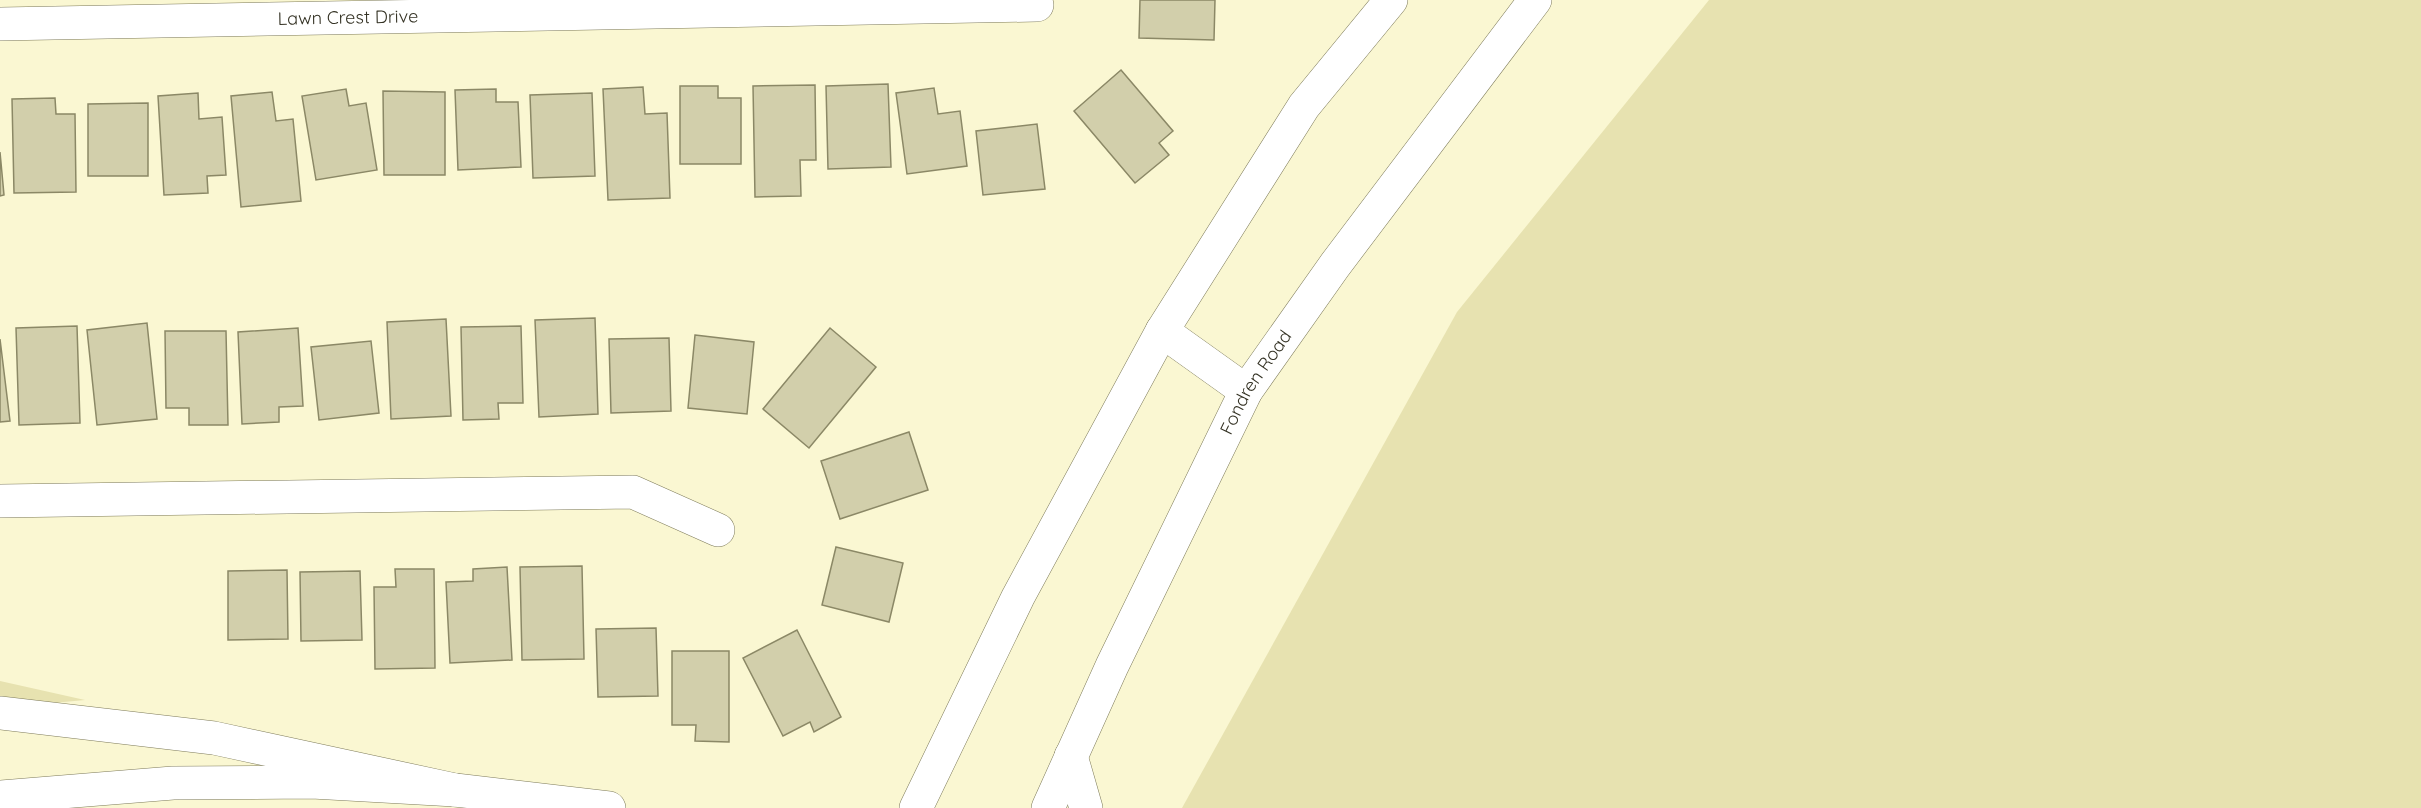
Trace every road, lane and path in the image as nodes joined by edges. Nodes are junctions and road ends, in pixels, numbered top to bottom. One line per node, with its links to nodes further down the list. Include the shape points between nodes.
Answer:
1 (1391, 0): 6 (main road, via 1304,106)
2 (1535, 0): 7 (main road, Fondren Road, via 1335,265)
3 (1037, 5): 4 (main road, Lawn Crest Drive)
4 (277, 9): 5 (main road, Lawn Crest Drive, via 164,21)
5 (0, 24)
6 (1162, 331): 7 (main road); 15 (main road, via 1018,597)
7 (1246, 391): 11 (main road, Fondren Road)
8 (0, 501): 9 (main road, via 633,492)
9 (718, 530)
10 (0, 713): 12 (main road, via 214,738)
11 (1071, 756): 16 (main road, Fondren Road); 17 (main road)
12 (455, 790): 13 (main road, via 312,782 173,783); 14 (main road)
13 (0, 797)
14 (609, 808)
15 (916, 808)
16 (1048, 808)
17 (1086, 808)

